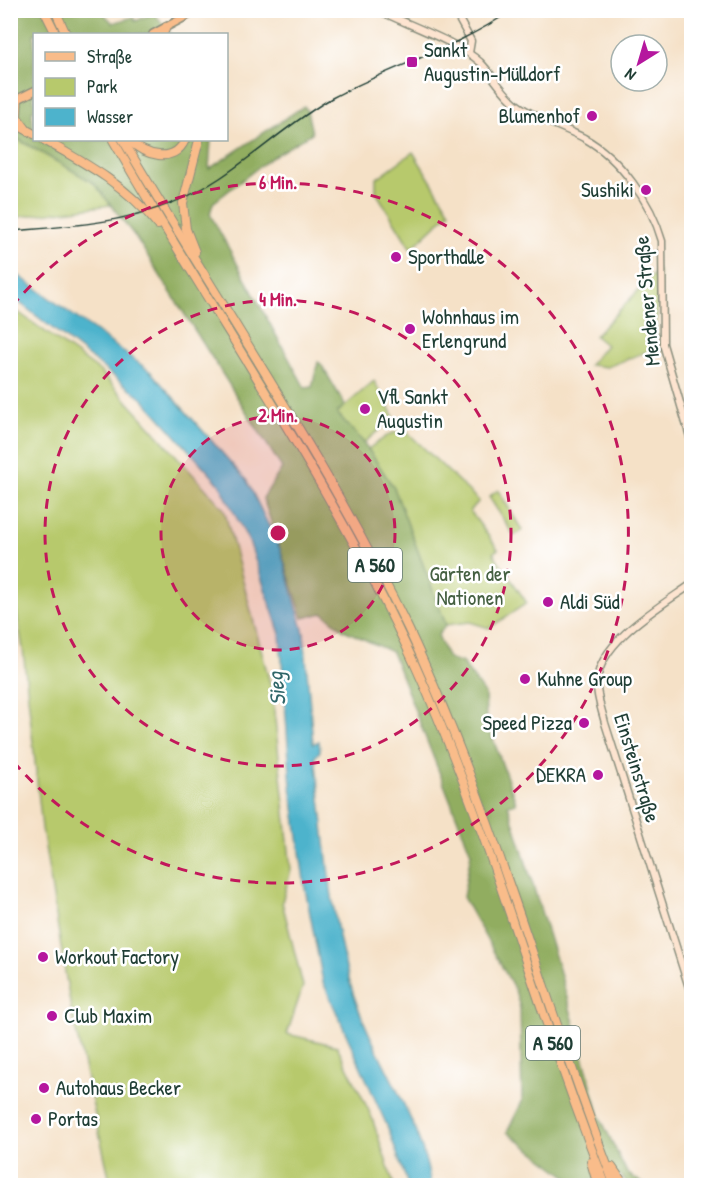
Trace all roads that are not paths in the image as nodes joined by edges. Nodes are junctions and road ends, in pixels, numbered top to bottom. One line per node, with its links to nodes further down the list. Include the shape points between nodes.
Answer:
1 (44, 10): 7 (highway)
2 (55, 10): 8 (highway)
3 (198, 10): 6 (main road)
4 (378, 10): 9 (street, Mendener Straße)
5 (454, 10): 9 (street, via 471,41)
6 (165, 31)
7 (56, 33)
8 (66, 33)
9 (469, 53): 23 (street, Mendener Straße, via 515,103 605,153 651,212 664,256 663,344)
10 (33, 91): 11 (main road)
11 (13, 99): 13 (highway, via 17,117)
12 (10, 121): 13 (highway)
13 (26, 129): 14 (highway)
14 (33, 133)
15 (46, 141): 21 (highway, via 125,190)
16 (114, 141): 21 (highway, A 560)
17 (124, 141): 22 (highway, A 560)
18 (130, 141): 19 (highway, via 156,156 174,152)
19 (184, 141)
20 (199, 141): 22 (highway, via 183,203 186,229)
21 (176, 247): 26 (highway, A 560, via 335,511 414,664 472,804)
22 (201, 270): 27 (highway, A 560, via 354,526 407,627 473,783)
23 (692, 444)
24 (692, 584): 25 (street, Einsteinstraße, via 612,646 599,666 597,682 605,723)
25 (692, 997)
26 (577, 1112): 28 (highway); 29 (highway, A 560)
27 (597, 1140): 30 (highway, A 560); 31 (highway)
28 (598, 1185)
29 (606, 1185)
30 (615, 1185)
31 (625, 1185)

